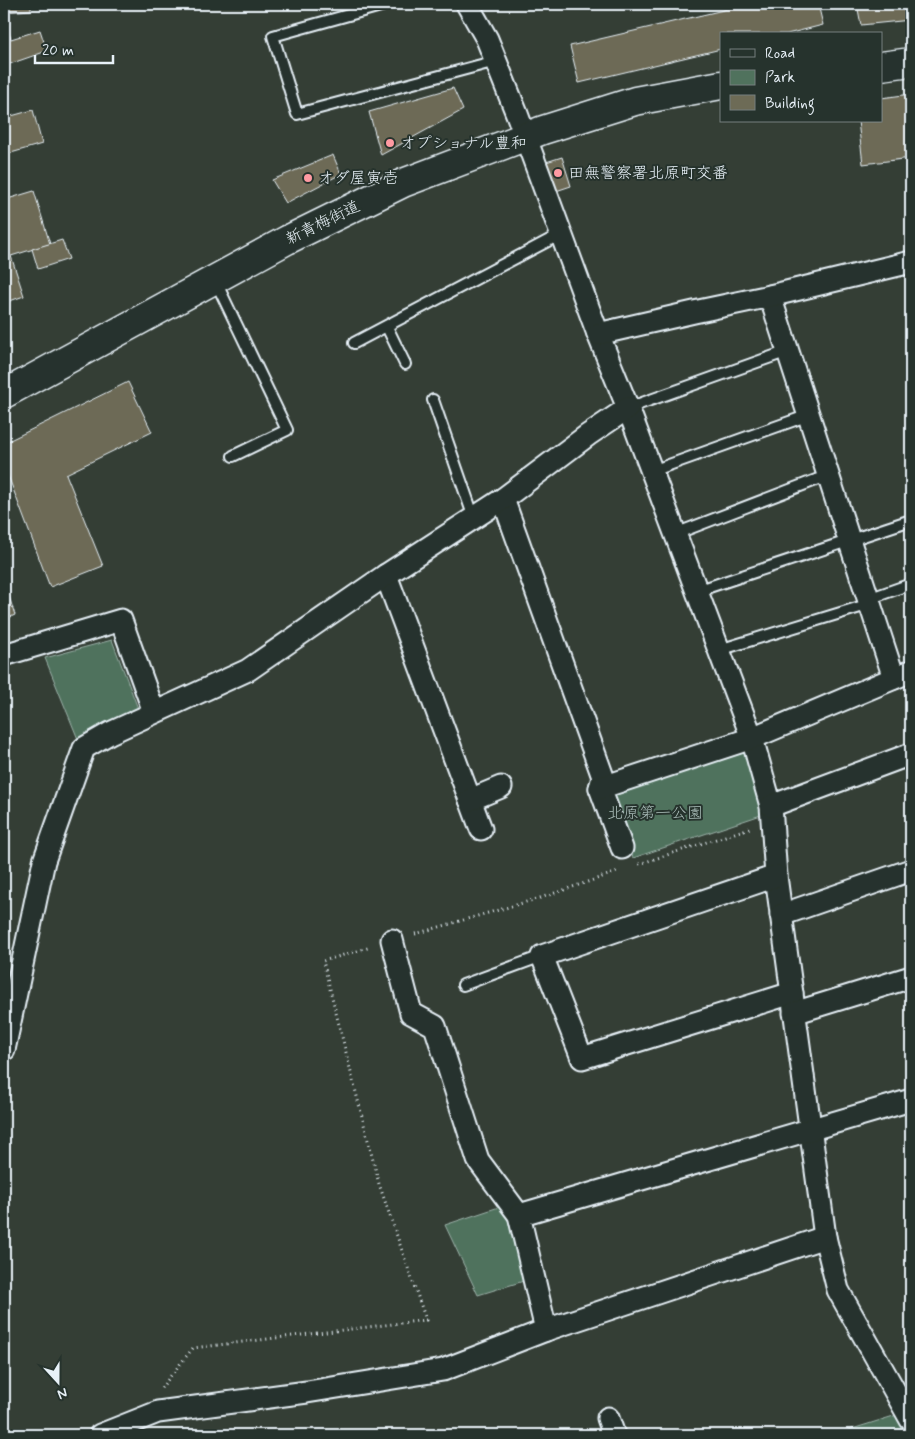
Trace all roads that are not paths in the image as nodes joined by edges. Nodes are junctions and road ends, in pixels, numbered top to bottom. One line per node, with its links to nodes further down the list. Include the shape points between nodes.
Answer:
1 (388, 4): 3 (lane, via 273,36 297,114)
2 (467, 4): 3 (street)
3 (496, 61): 7 (street)
4 (911, 62): 5 (main road)
5 (882, 66)
6 (720, 85): 7 (main road, 新青梅街道, via 634,101)
7 (525, 136): 8 (street); 10 (main road, 新青梅街道, via 403,183)
8 (561, 234): 12 (lane); 13 (street)
9 (911, 262): 11 (street)
10 (215, 279): 17 (main road, 新青梅街道); 21 (lane, via 287,430)
11 (770, 296): 13 (street); 15 (street)
12 (387, 327): 14 (lane); 16 (lane)
13 (598, 334): 19 (street)
14 (354, 343)
15 (788, 351): 19 (lane); 20 (street)
16 (405, 364)
17 (4, 394)
18 (433, 400): 25 (lane)
19 (628, 408): 22 (street); 24 (street)
20 (809, 415): 22 (lane); 23 (street)
21 (233, 456)
22 (652, 471): 27 (street)
23 (829, 475): 27 (lane); 28 (street)
24 (503, 499): 25 (street); 40 (street, via 604,778)
25 (474, 518): 29 (street)
26 (911, 520): 28 (lane)
27 (676, 534): 31 (street)
28 (850, 540): 31 (lane); 32 (street)
29 (386, 575): 36 (street, via 248,670); 41 (street)
30 (911, 584): 32 (lane)
31 (697, 591): 33 (street)
32 (869, 601): 33 (lane); 35 (street)
33 (719, 650): 37 (street)
34 (4, 655): 36 (street, via 121,620)
35 (903, 674): 37 (street)
36 (154, 712): 53 (street, via 84,748 44,861)
37 (752, 738): 40 (street); 42 (street)
38 (911, 754): 42 (street)
39 (501, 788): 41 (street)
40 (600, 788): 44 (street)
41 (470, 800): 43 (street)
42 (771, 814): 46 (street)
43 (481, 829)
44 (626, 857)
45 (911, 870): 47 (street)
46 (776, 876): 47 (street); 49 (street)
47 (781, 915): 52 (street)
48 (392, 940): 56 (street, via 411,1013 435,1026 478,1160)
49 (542, 956): 51 (lane); 52 (street, via 582,1058)
50 (911, 977): 52 (street)
51 (463, 985)
52 (793, 1003): 55 (street)
53 (4, 1050)
54 (911, 1100): 55 (street)
55 (811, 1129): 56 (street); 57 (street)
56 (519, 1215): 58 (street)
57 (825, 1237): 58 (street); 59 (street, via 838,1290)
58 (546, 1330): 60 (street, via 444,1370 158,1412)
59 (910, 1415)
60 (131, 1430): 61 (street)
61 (100, 1435)

